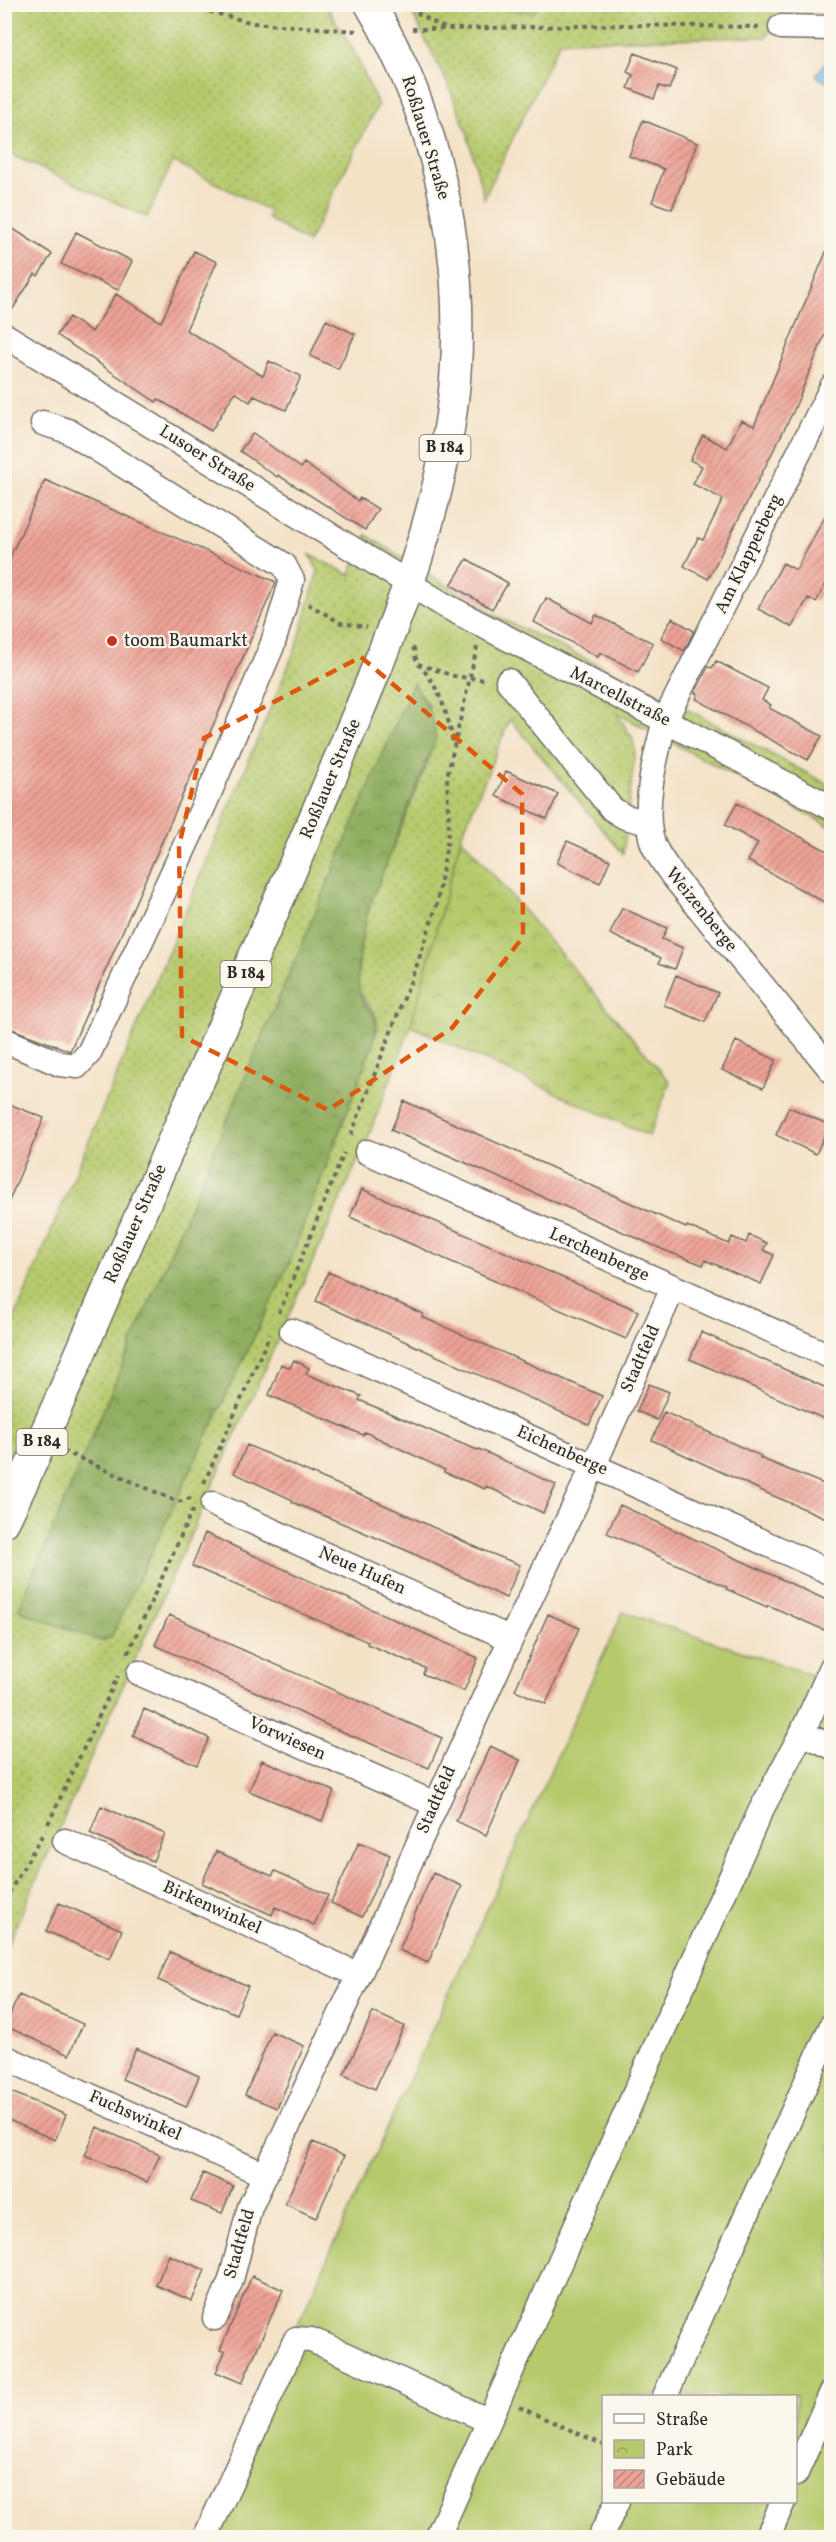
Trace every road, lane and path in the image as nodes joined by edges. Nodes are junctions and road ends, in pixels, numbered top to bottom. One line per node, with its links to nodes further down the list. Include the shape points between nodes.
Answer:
1 (193, 4): 7 (path, via 253,23 348,32)
2 (370, 4): 7 (main road, Roßlauer Straße / B 184)
3 (413, 4): 6 (path, via 419,14)
4 (781, 27): 5 (street); 6 (path)
5 (831, 28)
6 (446, 29): 7 (path)
7 (385, 30): 11 (main road, Roßlauer Straße / B 184, via 407,75 436,162 448,212 458,309 455,382 447,438)
8 (4, 335): 11 (street, Lusoer Straße)
9 (831, 387): 16 (street, Am Klapperberg)
10 (43, 423): 19 (street, via 68,431 284,565 292,580 272,646 204,805 89,1053 77,1066 60,1064)
11 (409, 583): 12 (street, Marcellstraße); 25 (main road, Roßlauer Straße / B 184, via 388,644 305,841)
12 (482, 626): 14 (path); 16 (street, Marcellstraße)
13 (416, 663): 14 (path)
14 (470, 679): 15 (path); 23 (path, via 447,777 449,831 437,904)
15 (508, 681): 18 (street, via 612,809)
16 (665, 720): 17 (street, Marcellstraße); 18 (street, Weizenberge, via 656,754)
17 (831, 808)
18 (649, 823): 20 (street, Weizenberge, via 653,843 673,876)
19 (4, 1040)
20 (831, 1071)
21 (367, 1152): 22 (street, Lerchenberge)
22 (673, 1288): 24 (street, Lerchenberge); 26 (street, Stadtfeld)
23 (279, 1329): 26 (street, Eichenberge); 27 (path)
24 (831, 1357)
25 (42, 1442): 28 (main road, Roßlauer Straße / B 184); 31 (path, via 178,1502 199,1496)
26 (594, 1465): 29 (street, Eichenberge); 30 (street, Stadtfeld)
27 (208, 1494): 30 (street, Neue Hufen)
28 (4, 1521)
29 (831, 1574)
30 (511, 1639): 35 (street, Stadtfeld)
31 (129, 1665): 35 (street, Vorwiesen); 37 (path, via 47,1827)
32 (828, 1675): 33 (street)
33 (802, 1733): 34 (street); 45 (street, via 760,1812)
34 (831, 1747)
35 (435, 1804): 38 (street, Stadtfeld)
36 (65, 1842): 38 (street, Birkenwinkel)
37 (4, 1901)
38 (359, 1975): 41 (street, Stadtfeld)
39 (831, 2025): 44 (street)
40 (4, 2057): 41 (street, Fuchswinkel)
41 (265, 2175): 42 (street, Stadtfeld, via 250,2207 231,2280)
42 (216, 2318)
43 (831, 2392): 48 (street)
44 (665, 2395)
45 (500, 2398): 46 (street); 47 (path)
46 (489, 2421): 51 (street, via 326,2346 296,2339); 52 (street)
47 (602, 2445)
48 (797, 2468)
49 (617, 2503): 53 (street)
50 (783, 2503): 54 (street)
51 (205, 2538)
52 (437, 2538)
53 (600, 2538)
54 (767, 2538)

